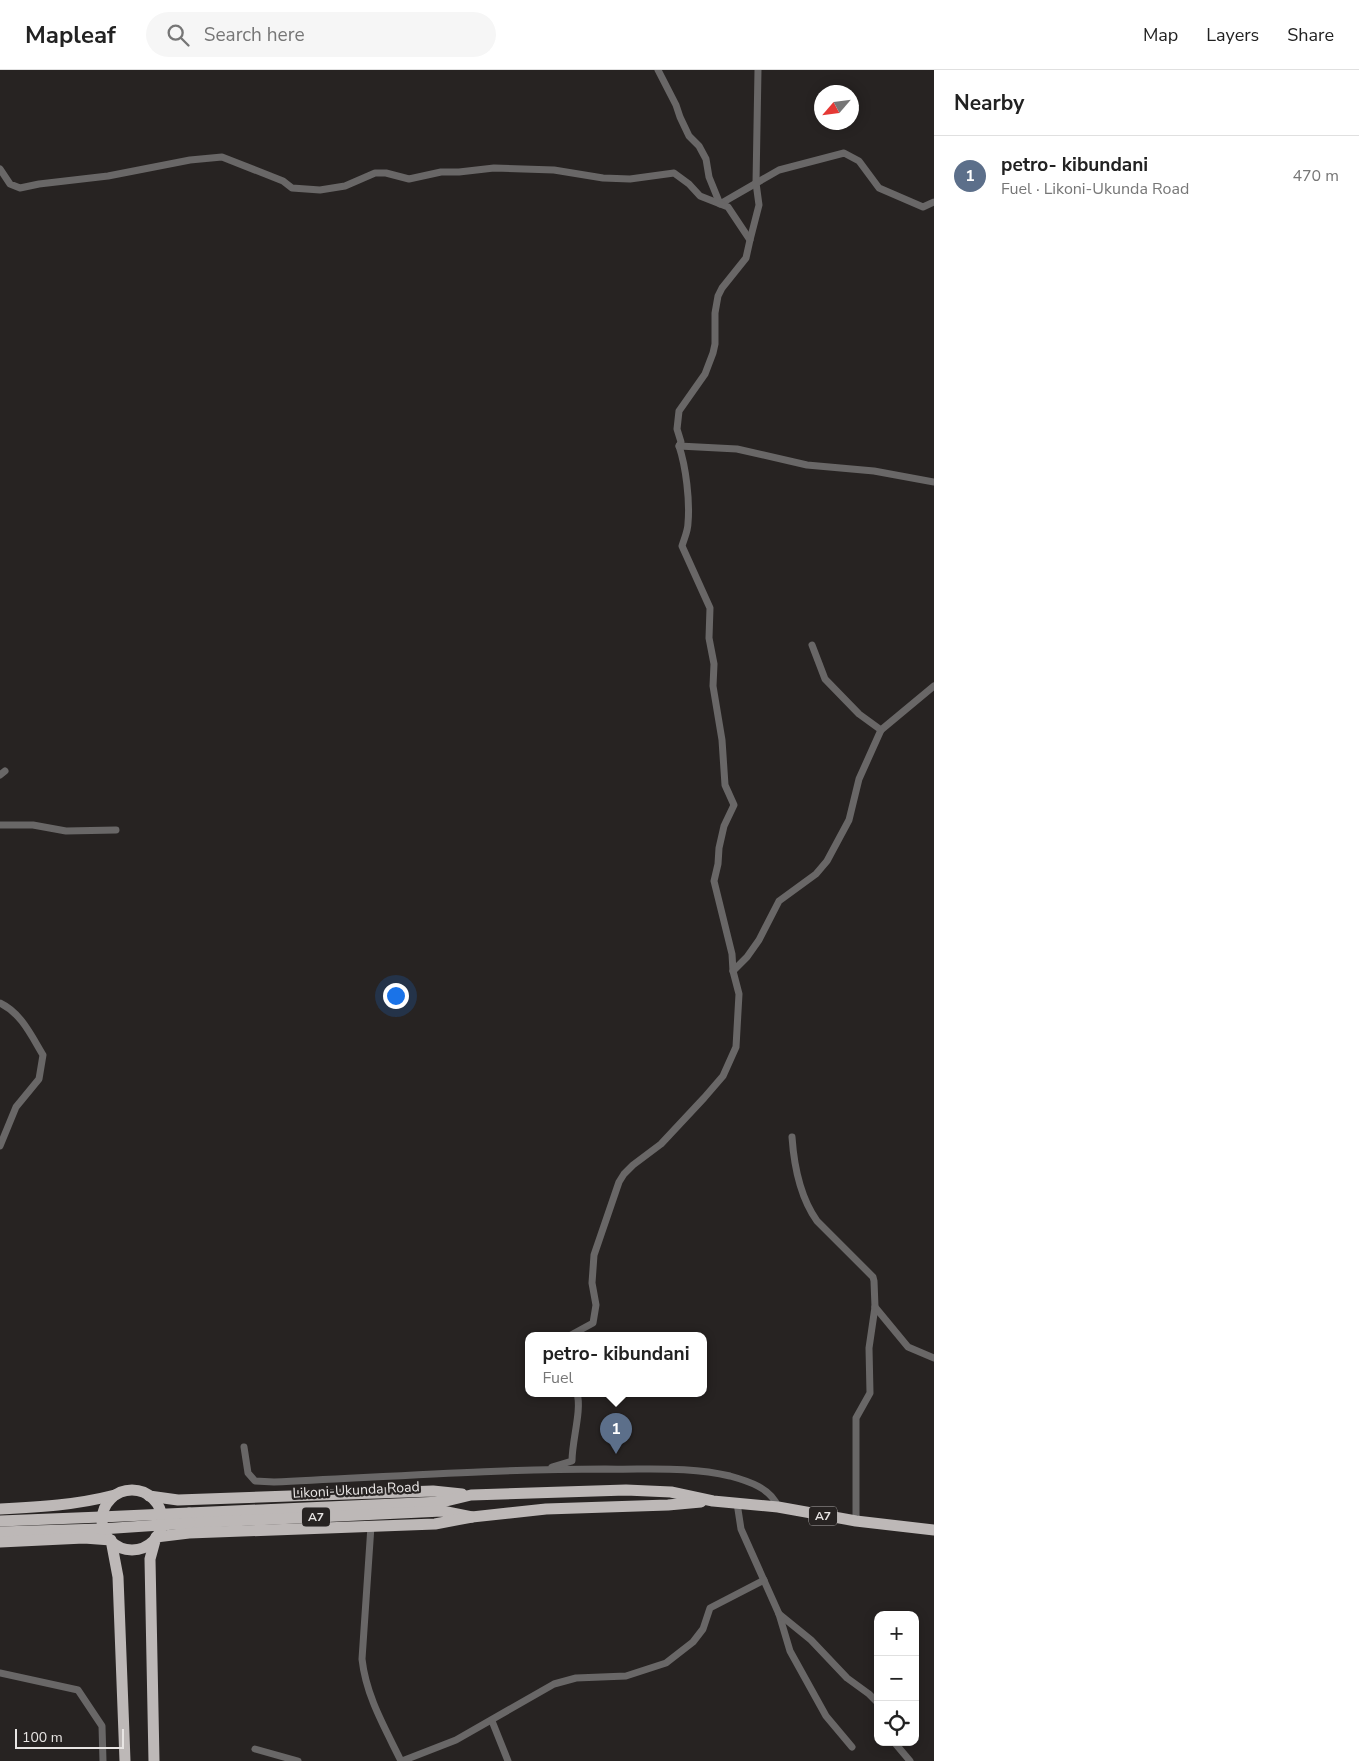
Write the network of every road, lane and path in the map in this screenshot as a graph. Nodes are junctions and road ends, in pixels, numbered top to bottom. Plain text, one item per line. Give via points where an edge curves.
1 (658, 70) edge
2 (758, 70) edge
3 (0, 169) edge
4 (756, 183) junction
5 (10, 184) junction
6 (0, 185) edge
7 (934, 202) edge
8 (720, 204) junction
9 (750, 240) junction
10 (678, 446) junction
11 (934, 482) edge
12 (812, 645) dead end
13 (934, 686) edge
14 (882, 730) junction
15 (0, 825) edge
16 (116, 830) dead end
17 (733, 971) junction
18 (0, 1003) edge
19 (792, 1137) dead end
20 (0, 1146) edge
21 (874, 1307) junction
22 (577, 1332) edge
23 (934, 1358) edge
24 (578, 1397) edge
25 (244, 1447) dead end
26 (545, 1469) junction
27 (116, 1495) junction
28 (471, 1495) junction
29 (149, 1496) junction
30 (713, 1501) junction
31 (737, 1503) junction
32 (442, 1506) junction
33 (778, 1508) junction
34 (0, 1509) edge
35 (472, 1516) junction
36 (0, 1521) edge
37 (856, 1521) junction
38 (371, 1526) junction
39 (934, 1530) edge
40 (0, 1532) edge
41 (156, 1538) junction
42 (110, 1540) junction
43 (0, 1542) edge
44 (764, 1580) junction
45 (779, 1614) junction
46 (0, 1673) edge
47 (876, 1701) edge
48 (492, 1721) junction
49 (897, 1746) edge
50 (852, 1747) dead end
51 (255, 1749) dead end
52 (103, 1761) edge
53 (125, 1761) edge
54 (154, 1761) edge
55 (298, 1761) edge
56 (402, 1761) edge
57 (508, 1761) edge
58 (910, 1761) edge

1 - 8 street via 689,136 706,159
2 - 4 street
3 - 5 street
4 - 7 street via 779,170 844,153 859,161 879,188 923,207
4 - 8 street
4 - 9 street via 759,205
5 - 6 street
5 - 8 street via 20,188 222,157 283,181 292,188 312,190 340,188 375,173 409,179 441,172 494,168 554,170 630,179 674,173 700,196
8 - 9 street via 728,207
9 - 10 street via 746,258 718,296 713,353 705,374 679,411 677,430 681,442
10 - 11 street via 737,449 807,465 874,471
10 - 17 street via 685,462 688,505 688,525 682,546 710,608 709,638 714,664 712,686 722,740 725,785 734,805 724,826 714,881 732,954
12 - 14 street via 825,679 859,714
13 - 14 street
14 - 17 street via 859,779 849,820 827,861 816,874 779,901 759,940
15 - 16 street via 33,825 66,831
17 - 22 street via 739,994 736,1047 723,1076 704,1098 619,1182 594,1255 594,1323
18 - 20 street via 21,1020 43,1055 38,1079 16,1107
19 - 21 street via 802,1192 812,1215 873,1277
21 - 23 street via 908,1346
21 - 37 street via 869,1348 870,1393 856,1418
24 - 26 street via 572,1460
25 - 26 street via 248,1472 255,1481
26 - 33 street via 690,1470 729,1476 756,1484 775,1499
27 - 29 highway via 133,1490
27 - 34 highway via 83,1503
27 - 42 highway via 103,1513 104,1530
28 - 29 highway via 433,1491 178,1500
28 - 30 highway, Likoni-Ukunda Road / A7 via 626,1490 671,1492
28 - 32 highway, Likoni-Ukunda Road / A7
29 - 41 highway via 162,1515
30 - 31 highway, Likoni-Ukunda Road / A7
30 - 35 highway, Likoni-Ukunda Road / A7
31 - 33 highway, Likoni-Ukunda Road / A7
31 - 44 street via 741,1528
32 - 35 highway, Likoni-Ukunda Road / A7
32 - 36 highway, Likoni-Ukunda Road / A7, bridge
32 - 40 highway, Likoni-Ukunda Road / A7, bridge via 101,1529
33 - 37 highway, Likoni-Ukunda Road / A7
35 - 38 highway via 435,1524
37 - 39 highway, Likoni-Ukunda Road / A7
38 - 41 highway via 189,1533
38 - 56 street via 363,1673 373,1703
41 - 42 highway via 148,1546 131,1550
41 - 54 highway via 150,1560
42 - 43 highway
42 - 53 highway via 118,1577
44 - 45 street
44 - 48 street via 710,1608 703,1629 693,1642 666,1663 626,1676 576,1678 554,1684
45 - 47 street
45 - 50 street via 790,1651 826,1716
46 - 52 street via 78,1690 102,1726
48 - 56 street via 456,1740
48 - 57 street
49 - 58 street
51 - 55 street

